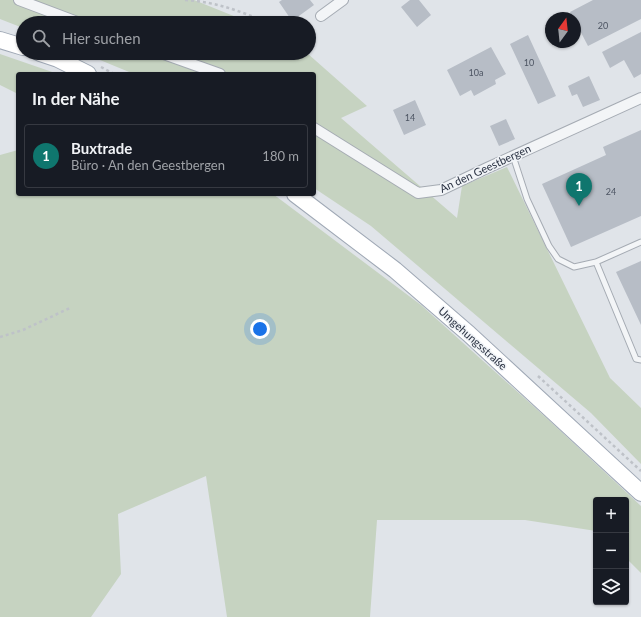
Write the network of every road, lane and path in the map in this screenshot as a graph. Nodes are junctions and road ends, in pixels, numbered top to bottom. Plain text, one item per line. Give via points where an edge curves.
1 (19, 0) edge
2 (185, 0) edge
3 (343, 0) edge
4 (61, 16) edge
5 (251, 16) edge
6 (321, 16) dead end
7 (0, 40) edge
8 (16, 45) edge
9 (60, 60) edge
10 (181, 60) edge
11 (84, 72) edge
12 (214, 72) edge
13 (641, 98) edge
14 (316, 129) edge
15 (513, 156) junction
16 (298, 196) edge
17 (641, 242) edge
18 (596, 262) junction
19 (70, 308) dead end
20 (0, 337) edge
21 (641, 360) edge
22 (641, 493) edge

1 - 4 street
2 - 5 path via 205,1
3 - 6 street
7 - 8 main road
9 - 11 main road
10 - 12 street
13 - 15 street, An den Geestbergen
14 - 15 street, An den Geestbergen via 418,193 441,190
15 - 18 lane via 527,199 549,246 558,259 574,267
16 - 22 main road, Umgehungsstraße via 395,270 435,304
17 - 18 lane
18 - 21 lane via 636,359
19 - 20 path via 23,330

